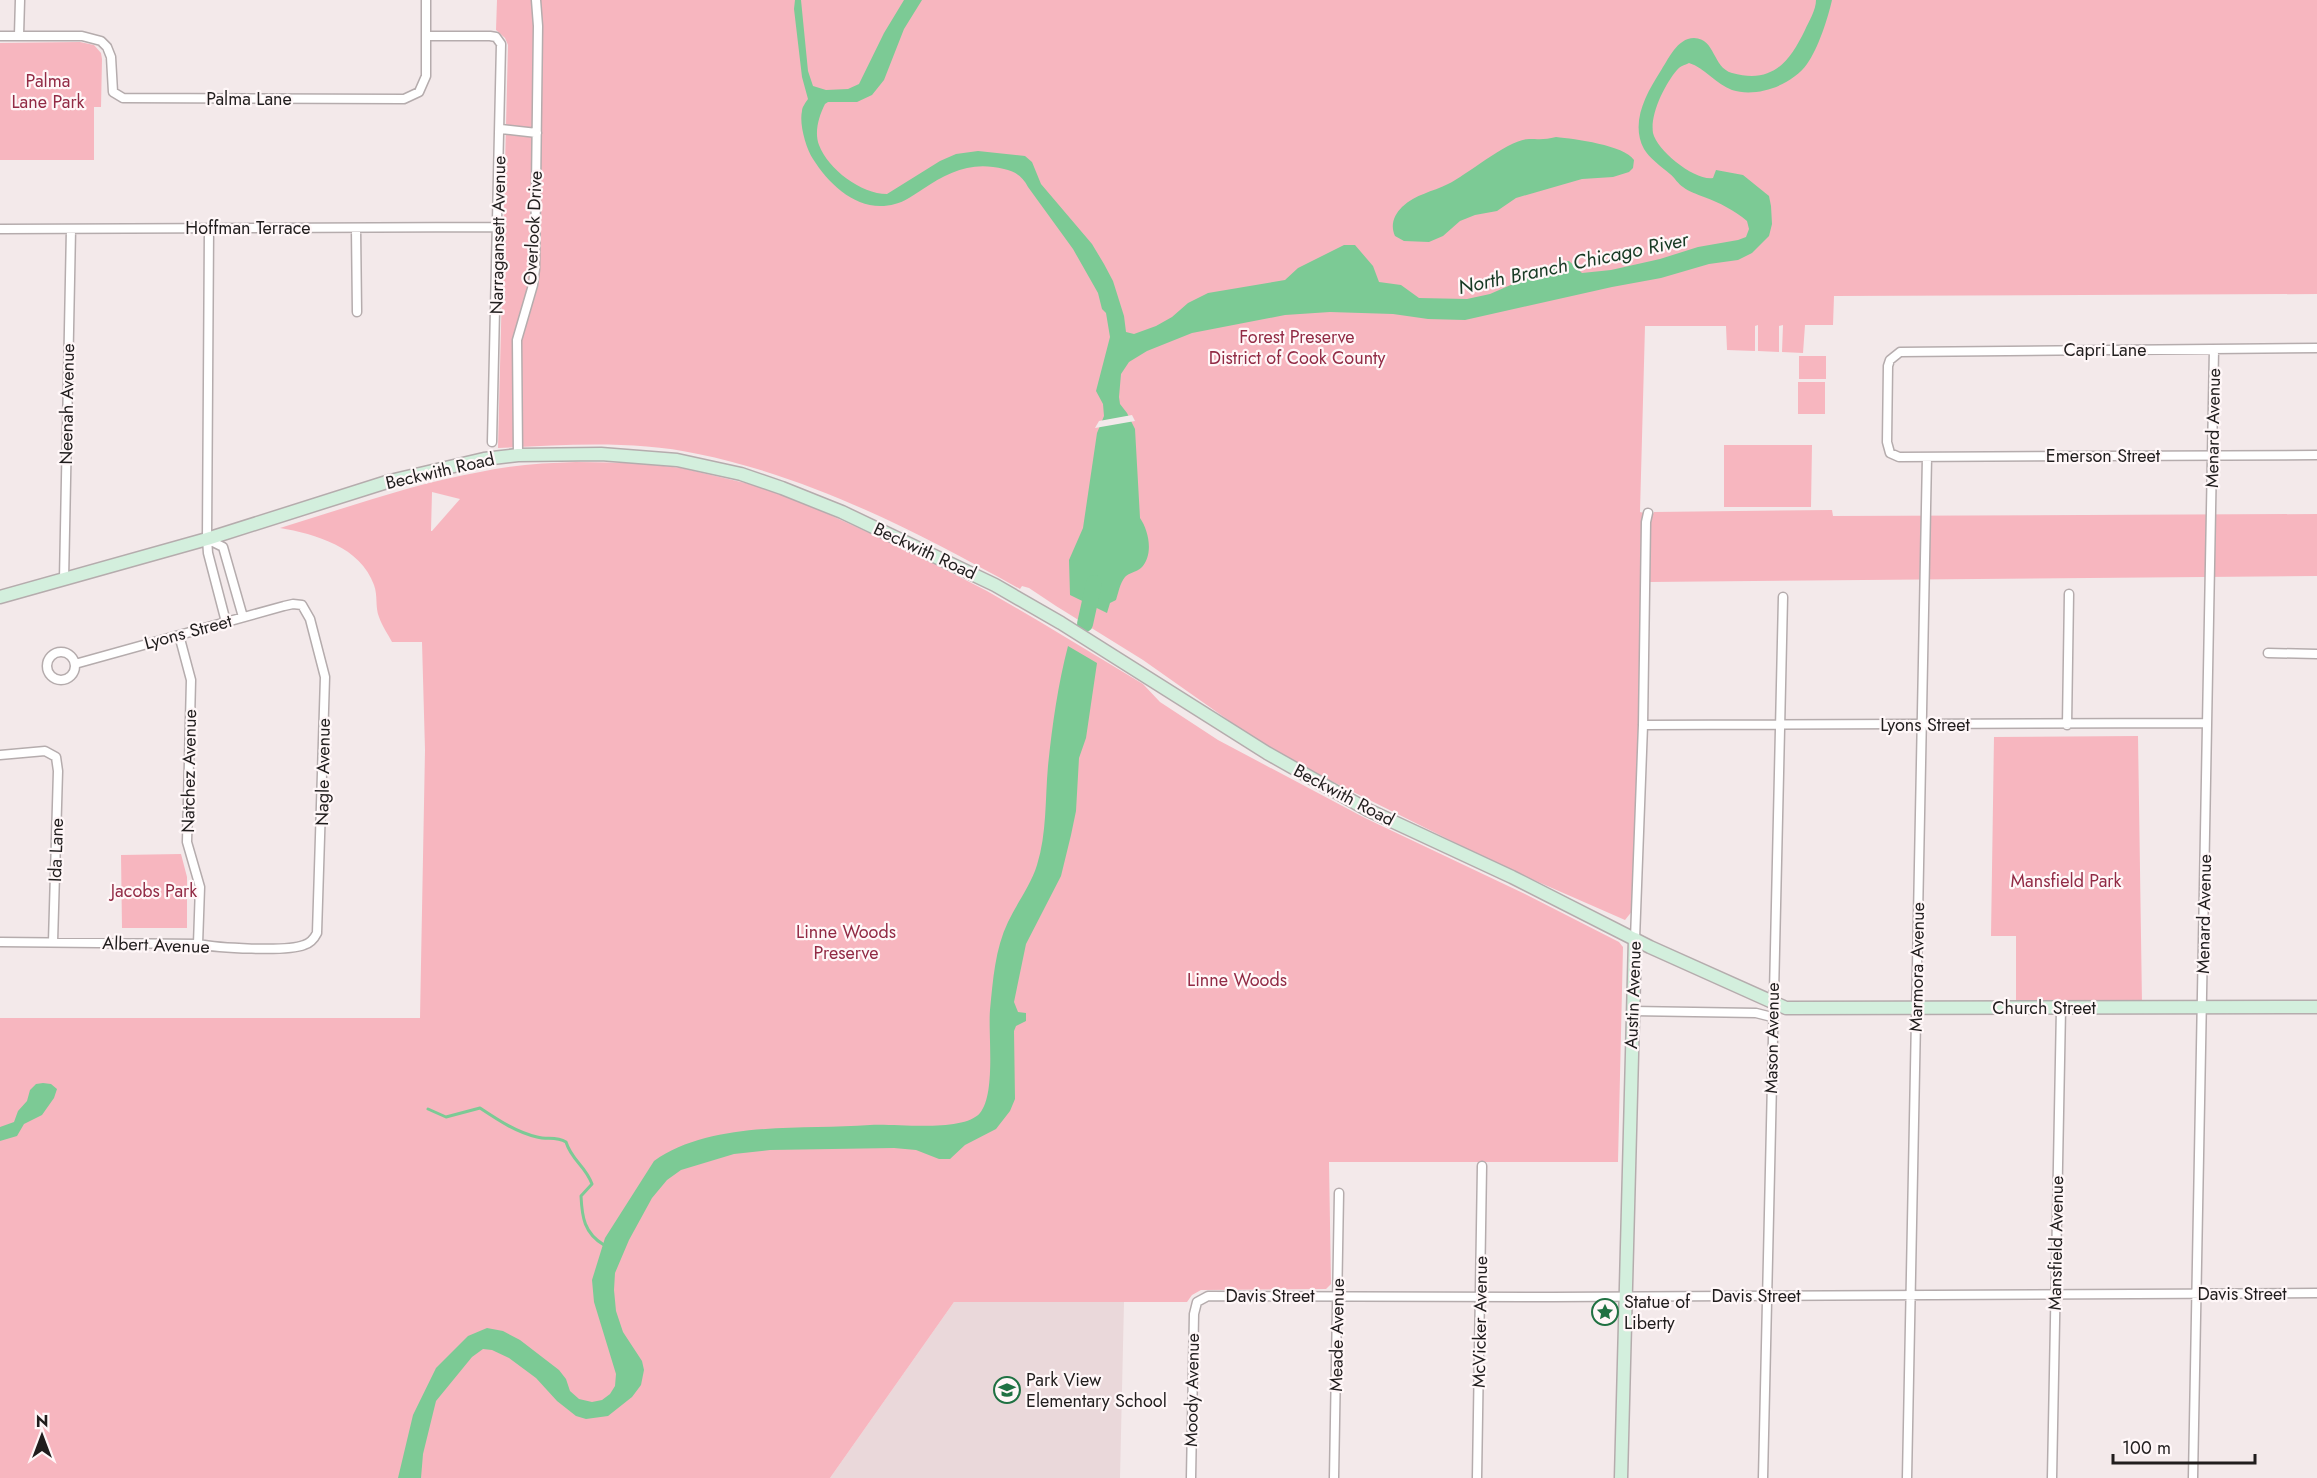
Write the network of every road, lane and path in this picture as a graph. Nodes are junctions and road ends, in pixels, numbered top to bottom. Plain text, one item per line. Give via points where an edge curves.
1 (20, 0) edge
2 (426, 0) edge
3 (536, 0) edge
4 (0, 36) edge
5 (20, 36) junction
6 (427, 36) junction
7 (501, 129) junction
8 (537, 133) junction
9 (496, 227) junction
10 (210, 228) junction
11 (356, 228) junction
12 (0, 229) edge
13 (71, 229) junction
14 (357, 312) dead end
15 (2317, 348) edge
16 (2214, 349) junction
17 (492, 441) dead end
18 (1890, 453) joint
19 (518, 455) junction
20 (2212, 455) junction
21 (2317, 455) edge
22 (1927, 457) junction
23 (1648, 513) dead end
24 (207, 539) junction
25 (64, 580) junction
26 (2069, 594) dead end
27 (0, 597) edge
28 (1783, 597) dead end
29 (302, 605) joint
30 (243, 617) junction
31 (226, 622) junction
32 (179, 635) junction
33 (2268, 653) dead end
34 (2317, 654) edge
35 (75, 664) dead end
36 (2207, 723) junction
37 (1642, 725) junction
38 (1922, 725) junction
39 (2067, 725) junction
40 (1779, 726) junction
41 (0, 755) edge
42 (1635, 939) junction
43 (0, 942) edge
44 (53, 942) junction
45 (312, 942) joint
46 (198, 944) junction
47 (1773, 1002) junction
48 (2202, 1007) junction
49 (2317, 1007) edge
50 (1916, 1008) junction
51 (2061, 1008) junction
52 (1632, 1011) junction
53 (1772, 1017) junction
54 (1482, 1166) dead end
55 (1339, 1193) dead end
56 (2317, 1293) edge
57 (2197, 1294) junction
58 (1911, 1295) junction
59 (2055, 1295) junction
60 (1337, 1296) junction
61 (1480, 1296) junction
62 (1625, 1296) junction
63 (1767, 1296) junction
64 (1197, 1302) joint
65 (1191, 1478) edge
66 (1334, 1478) edge
67 (1477, 1478) edge
68 (1621, 1478) edge
69 (1763, 1478) edge
70 (1907, 1478) edge
71 (2052, 1478) edge
72 (2193, 1478) edge

1 - 5 street
2 - 6 street
3 - 8 street, Overlook Drive
4 - 5 street, Palma Lane
5 - 6 street, Palma Lane via 82,36 101,41 111,57 113,92 134,99 404,99 424,85
6 - 7 street, Narragansett Avenue via 496,37 502,52
7 - 8 street
7 - 9 street, Narragansett Avenue
8 - 19 street, Overlook Drive via 535,269 516,355
9 - 11 street, Hoffman Terrace
9 - 17 street, Narragansett Avenue
10 - 11 street, Hoffman Terrace
10 - 13 street, Hoffman Terrace
10 - 24 street
11 - 14 street
12 - 13 street, Hoffman Terrace
13 - 25 street, Neenah Avenue
15 - 16 street, Capri Lane
16 - 18 street, Capri Lane via 1907,351 1894,355 1888,366
16 - 20 street, Menard Avenue
18 - 22 street, Emerson Street
19 - 24 street, Beckwith Road via 390,482
19 - 42 street, Beckwith Road via 601,453 707,465 782,488 852,517 995,585 1267,753 1368,810
20 - 21 street, Emerson Street
20 - 22 street, Emerson Street
20 - 36 street, Menard Avenue
22 - 38 street, Marmora Avenue
23 - 37 street, Austin Avenue
24 - 25 street, Beckwith Road
24 - 30 street via 223,547
24 - 31 street
25 - 27 street, Beckwith Road
26 - 39 street
28 - 40 street, Mason Avenue
29 - 30 street, Lyons Street
29 - 45 street, Nagle Avenue via 310,619 325,677 319,922
30 - 31 street, Lyons Street
31 - 32 street, Lyons Street
32 - 35 street, Lyons Street
32 - 46 street, Natchez Avenue via 190,680 187,842 200,887
33 - 34 street
36 - 39 street, Lyons Street
36 - 48 street, Menard Avenue
37 - 40 street, Lyons Street
37 - 42 street, Austin Avenue
38 - 39 street, Lyons Street
38 - 40 street, Lyons Street
38 - 50 street, Marmora Avenue
40 - 47 street, Mason Avenue
41 - 44 street, Ida Lane via 45,751 56,757
42 - 47 street, Beckwith Road
42 - 52 street, Austin Avenue
43 - 44 street, Albert Avenue
44 - 46 street, Albert Avenue
45 - 46 street, Albert Avenue via 295,948
47 - 50 street, Church Street via 1786,1008
47 - 53 street, Mason Avenue
48 - 49 street, Church Street
48 - 51 street, Church Street
48 - 57 street, Menard Avenue
50 - 51 street, Church Street
50 - 58 street, Marmora Avenue
51 - 59 street, Mansfield Avenue
52 - 53 street via 1756,1013
52 - 62 street, Austin Avenue
53 - 63 street, Mason Avenue
54 - 61 street, McVicker Avenue
55 - 60 street, Meade Avenue
56 - 57 street, Davis Street
57 - 59 street, Davis Street
57 - 72 street, Menard Avenue
58 - 59 street, Davis Street
58 - 63 street, Davis Street
58 - 70 street, Marmora Avenue
59 - 71 street, Mansfield Avenue
60 - 61 street, Davis Street
60 - 64 street, Davis Street via 1208,1296
60 - 66 street, Meade Avenue
61 - 62 street, Davis Street
61 - 67 street, McVicker Avenue
62 - 63 street, Davis Street
62 - 68 street, Austin Avenue
63 - 69 street, Mason Avenue
64 - 65 street, Moody Avenue

